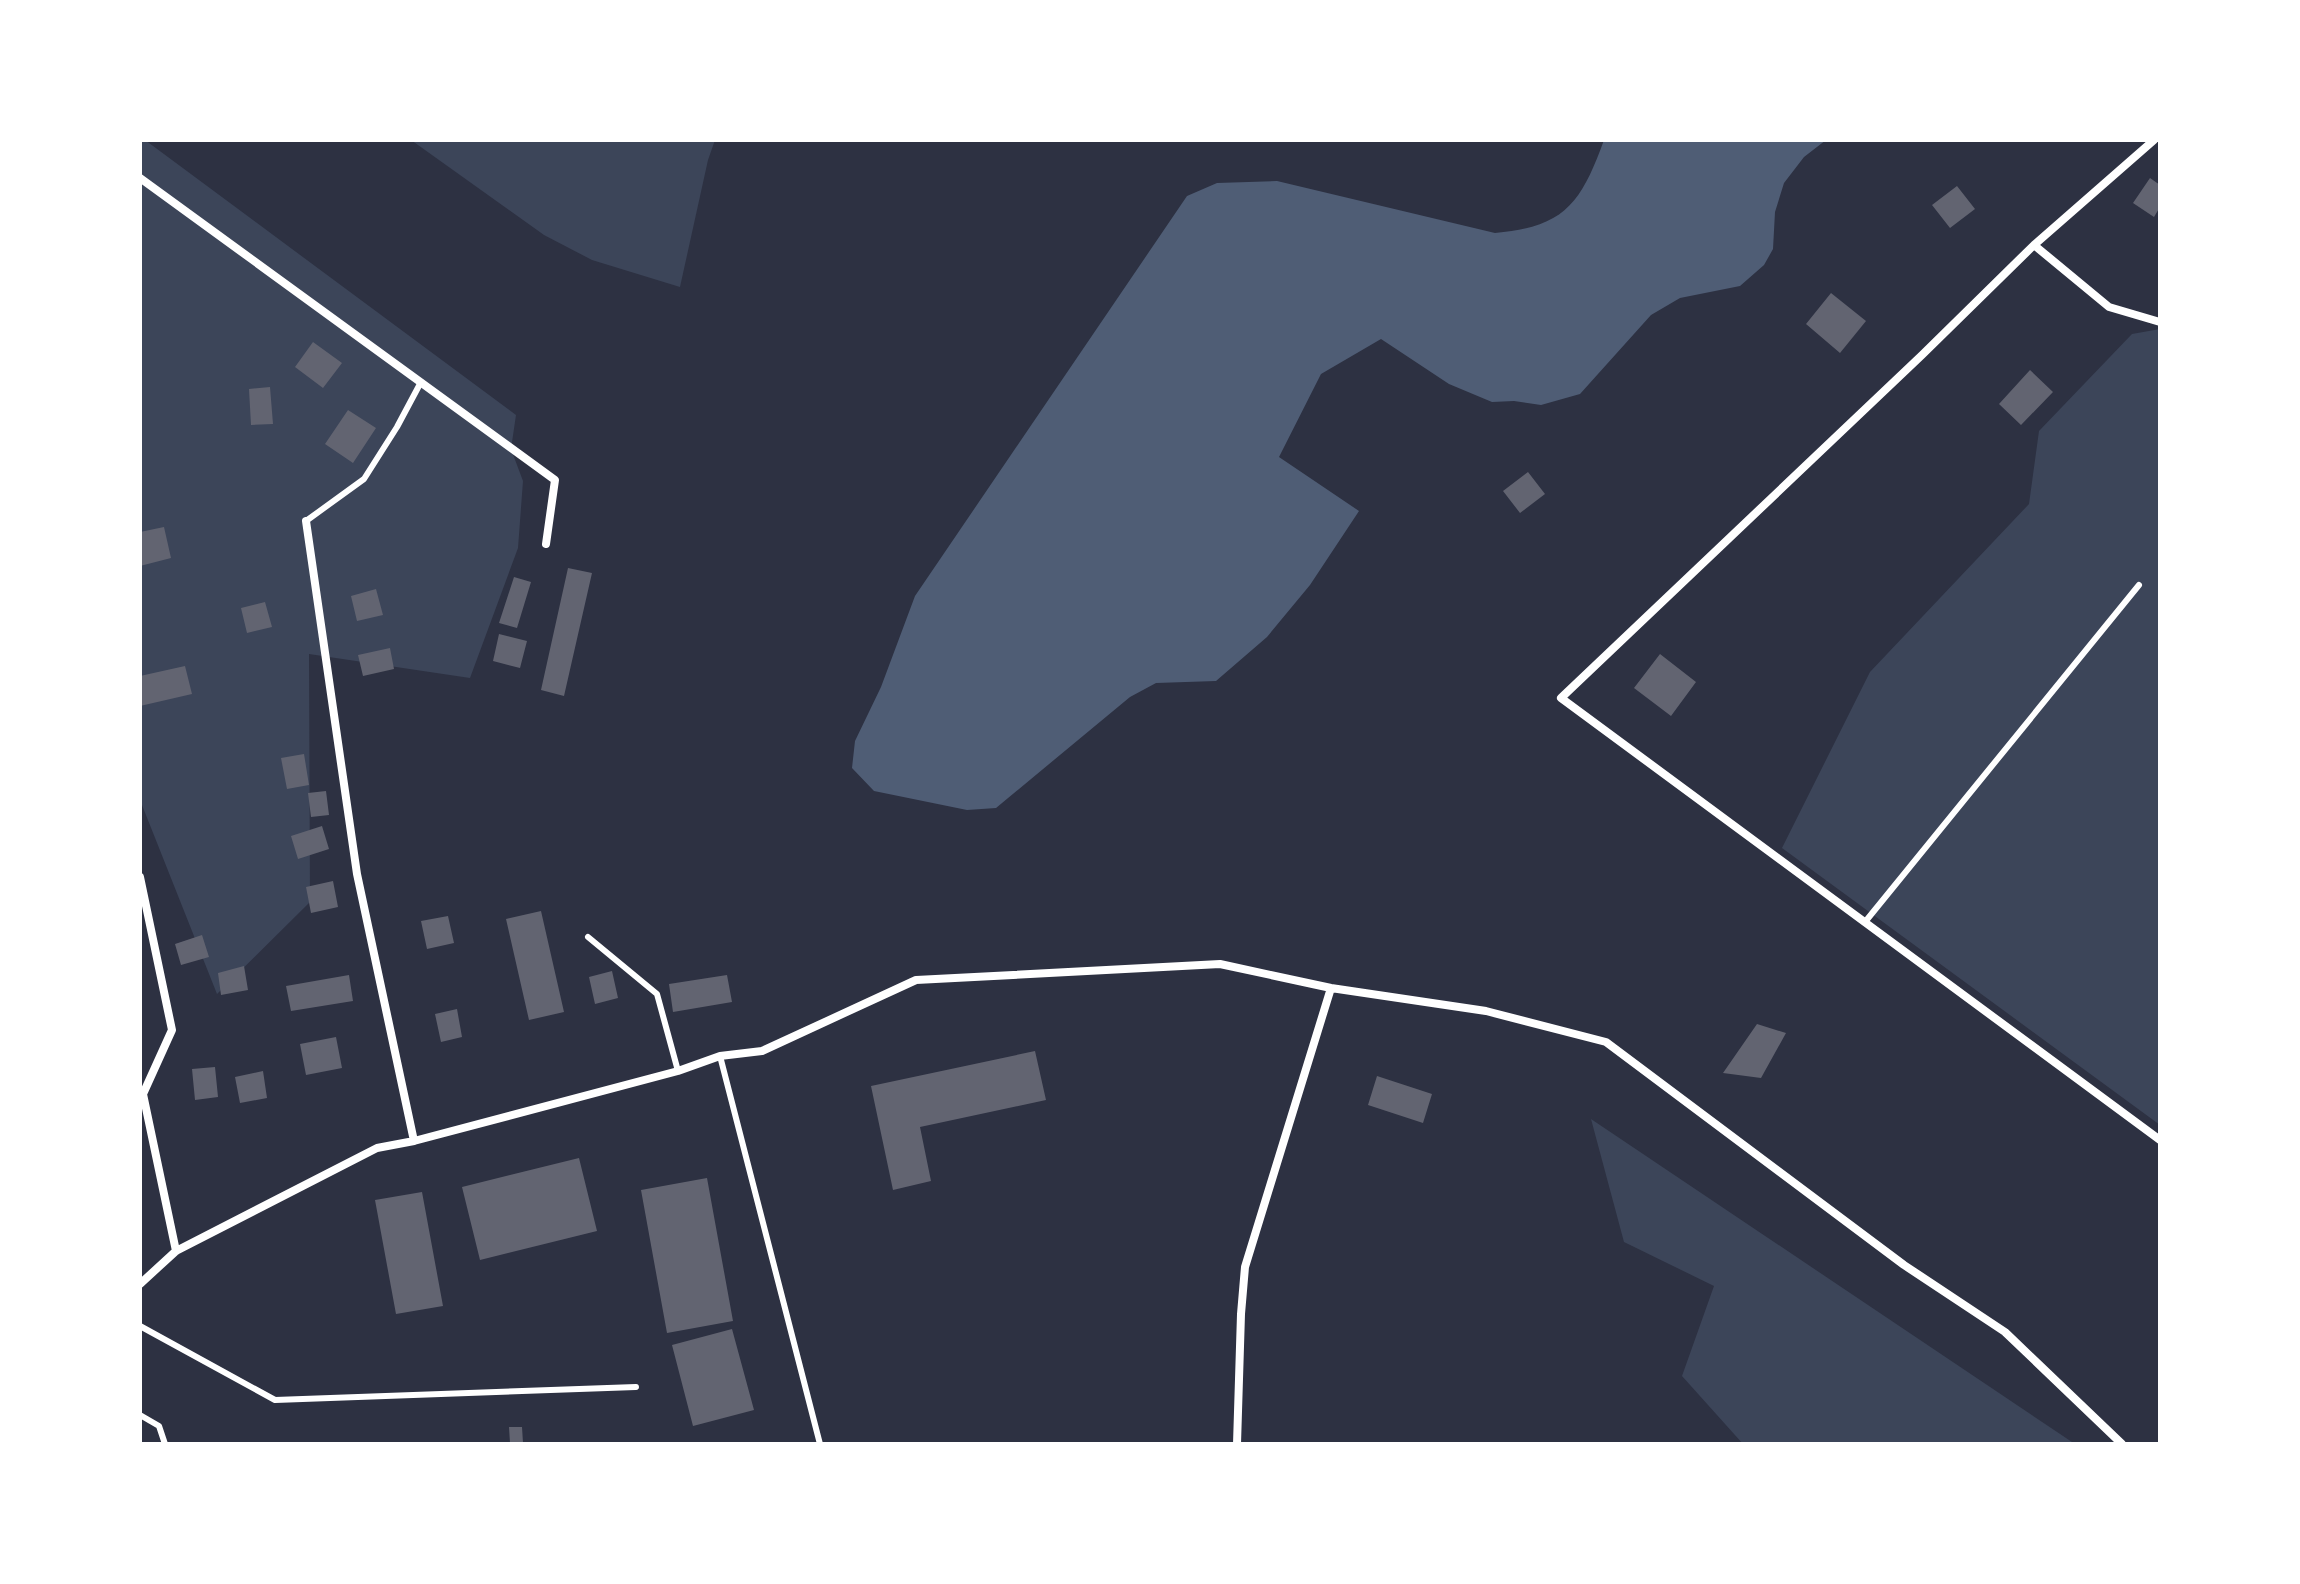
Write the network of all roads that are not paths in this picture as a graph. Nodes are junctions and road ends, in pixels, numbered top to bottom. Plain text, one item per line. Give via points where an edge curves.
1 (2154, 140) edge
2 (140, 178) edge
3 (2034, 245) junction
4 (2160, 322) edge
5 (421, 382) junction
6 (306, 521) joint
7 (546, 544) dead end
8 (2139, 585) dead end
9 (140, 877) edge
10 (1865, 922) junction
11 (588, 937) dead end
12 (1331, 988) junction
13 (720, 1056) junction
14 (678, 1071) junction
15 (2160, 1140) edge
16 (414, 1141) junction
17 (176, 1251) junction
18 (140, 1284) edge
19 (140, 1326) edge
20 (636, 1387) dead end
21 (140, 1415) edge
22 (165, 1444) edge
23 (820, 1444) edge
24 (1237, 1444) edge
25 (2122, 1444) edge

1 - 3 street
2 - 5 street
3 - 4 street via 2109,307
3 - 10 street via 1561,698
5 - 6 lane via 364,479
5 - 7 street via 555,480
6 - 16 street via 357,874
8 - 10 lane
9 - 17 street via 172,1030 143,1094
10 - 15 street
11 - 14 lane via 657,994
12 - 13 street via 1220,964 916,980 762,1051
12 - 24 street via 1245,1267
12 - 25 street via 1486,1011 1606,1042 1904,1265 2005,1332
13 - 14 street
13 - 23 lane
14 - 16 street
16 - 17 street via 377,1148
17 - 18 street
19 - 20 lane via 275,1400
21 - 22 lane via 159,1426

